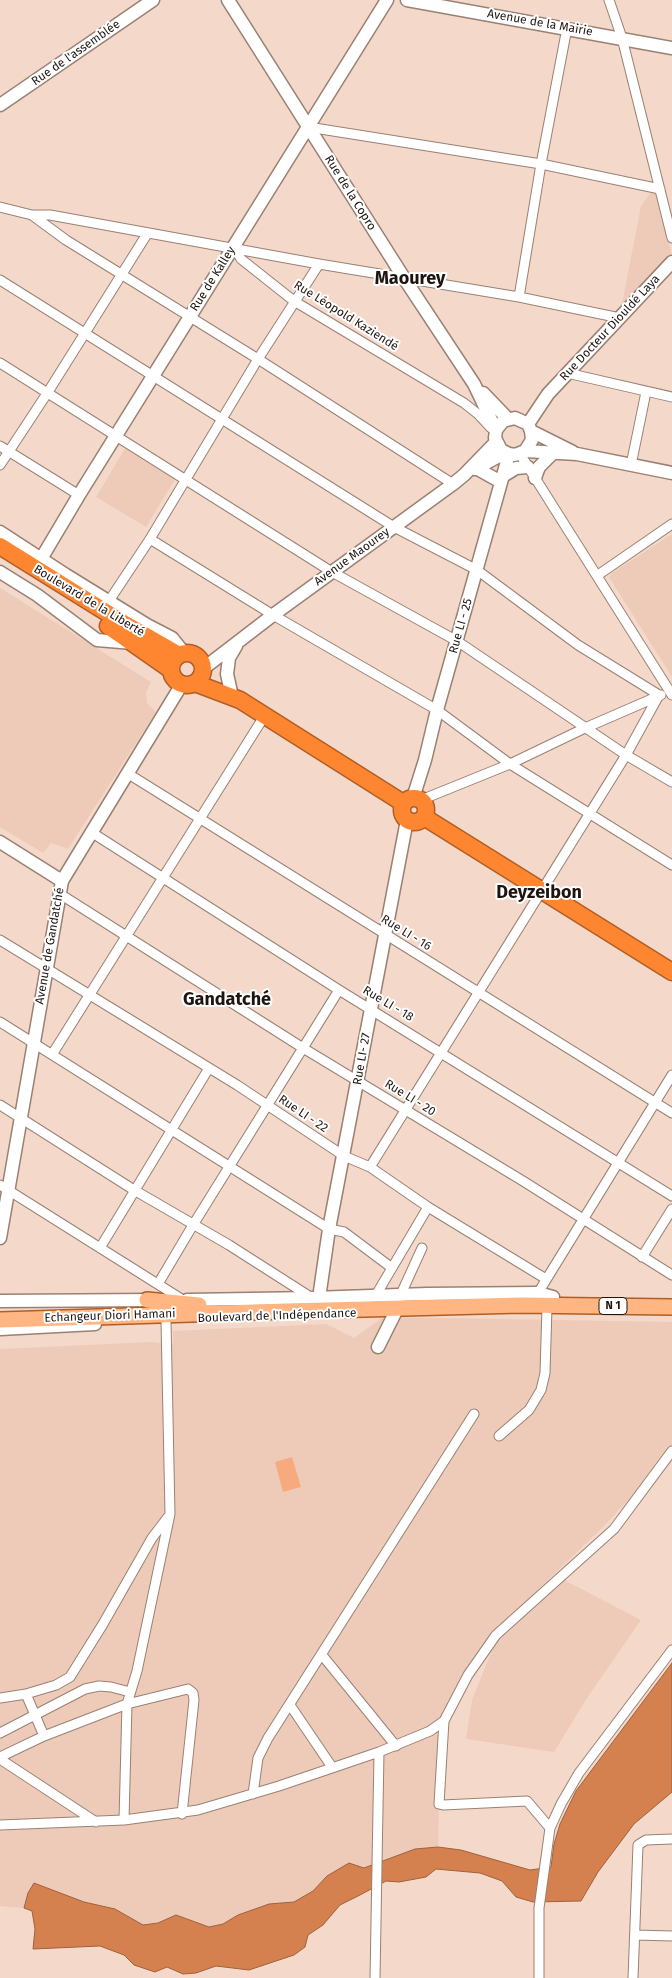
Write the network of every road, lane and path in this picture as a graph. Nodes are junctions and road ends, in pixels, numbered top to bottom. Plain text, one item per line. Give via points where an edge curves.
1 (153, 0) edge
2 (228, 0) edge
3 (387, 0) edge
4 (407, 0) edge
5 (609, 0) edge
6 (567, 28) junction
7 (622, 38) junction
8 (672, 48) edge
9 (0, 105) edge
10 (308, 127) junction
11 (541, 164) junction
12 (660, 189) junction
13 (0, 207) edge
14 (32, 215) junction
15 (146, 234) junction
16 (672, 238) edge
17 (234, 247) junction
18 (672, 262) edge
19 (319, 264) junction
20 (120, 275) junction
21 (404, 278) junction
22 (0, 280) edge
23 (519, 297) junction
24 (294, 301) junction
25 (189, 316) junction
26 (620, 318) junction
27 (84, 333) junction
28 (258, 360) junction
29 (0, 362) edge
30 (567, 372) junction
31 (153, 376) junction
32 (474, 384) junction
33 (48, 392) junction
34 (646, 392) junction
35 (548, 394) junction
36 (672, 397) edge
37 (512, 418) junction
38 (222, 419) junction
39 (529, 428) junction
40 (116, 435) junction
41 (496, 435) junction
42 (0, 446) edge
43 (8, 451) junction
44 (515, 453) junction
45 (552, 454) junction
46 (577, 454) junction
47 (0, 465) edge
48 (631, 465) junction
49 (476, 468) junction
50 (532, 472) junction
51 (672, 473) edge
52 (464, 475) junction
53 (186, 478) junction
54 (502, 479) junction
55 (453, 484) junction
56 (79, 495) junction
57 (672, 524) edge
58 (394, 527) junction
59 (0, 532) edge
60 (150, 540) junction
61 (0, 546) edge
62 (0, 558) edge
63 (42, 559) junction
64 (477, 570) junction
65 (0, 572) edge
66 (332, 572) junction
67 (598, 575) junction
68 (109, 601) junction
69 (273, 615) junction
70 (240, 640) junction
71 (457, 641) junction
72 (133, 643) junction
73 (193, 666) junction
74 (671, 694) edge
75 (659, 695) junction
76 (236, 696) junction
77 (436, 710) junction
78 (265, 714) junction
79 (585, 728) junction
80 (626, 754) junction
81 (510, 764) junction
82 (127, 773) junction
83 (672, 782) edge
84 (412, 800) junction
85 (588, 813) junction
86 (424, 817) junction
87 (200, 819) junction
88 (407, 820) junction
89 (91, 832) junction
90 (0, 842) edge
91 (672, 865) edge
92 (163, 878) junction
93 (62, 880) junction
94 (542, 890) junction
95 (60, 894) junction
96 (384, 934) junction
97 (126, 937) junction
98 (0, 940) edge
99 (47, 968) junction
100 (672, 972) edge
101 (339, 990) junction
102 (478, 993) junction
103 (90, 995) junction
104 (371, 1008) junction
105 (0, 1022) edge
106 (34, 1043) junction
107 (303, 1048) junction
108 (441, 1052) junction
109 (53, 1054) junction
110 (209, 1068) junction
111 (672, 1075) edge
112 (359, 1080) junction
113 (655, 1102) junction
114 (0, 1105) edge
115 (268, 1105) junction
116 (404, 1109) junction
117 (672, 1113) edge
118 (22, 1118) junction
119 (172, 1130) junction
120 (344, 1156) junction
121 (618, 1163) junction
122 (230, 1166) junction
123 (370, 1167) junction
124 (4, 1187) edge
125 (134, 1190) junction
126 (672, 1196) edge
127 (428, 1207) junction
128 (672, 1209) edge
129 (582, 1220) junction
130 (193, 1224) junction
131 (329, 1229) junction
132 (0, 1238) edge
133 (100, 1248) junction
134 (422, 1248) dead end
135 (642, 1257) junction
136 (392, 1268) junction
137 (672, 1275) edge
138 (546, 1278) junction
139 (158, 1284) junction
140 (538, 1293) junction
141 (401, 1294) junction
142 (376, 1295) junction
143 (672, 1297) edge
144 (316, 1298) junction
145 (147, 1300) junction
146 (183, 1300) junction
147 (521, 1301) joint
148 (551, 1303) junction
149 (201, 1306) junction
150 (287, 1307) junction
151 (672, 1308) edge
152 (395, 1313) junction
153 (1, 1316) edge
154 (229, 1317) junction
155 (166, 1321) junction
156 (378, 1347) dead end
157 (474, 1414) dead end
158 (499, 1436) dead end
159 (672, 1451) edge
160 (170, 1514) junction
161 (672, 1650) edge
162 (322, 1655) junction
163 (130, 1692) junction
164 (26, 1694) junction
165 (0, 1698) edge
166 (127, 1704) junction
167 (290, 1705) junction
168 (34, 1714) junction
169 (444, 1721) junction
170 (0, 1733) edge
171 (44, 1736) junction
172 (396, 1746) junction
173 (379, 1752) junction
174 (0, 1758) edge
175 (332, 1767) junction
176 (253, 1794) junction
177 (182, 1814) junction
178 (124, 1820) junction
179 (96, 1822) junction
180 (0, 1826) edge
181 (550, 1828) junction
182 (672, 1839) edge
183 (635, 1935) junction
184 (672, 1936) edge
185 (375, 1978) edge
186 (539, 1978) edge
187 (633, 1978) edge

1 - 9 street, Rue de l'assemblée
2 - 10 street, Rue de la Copro
3 - 10 street, Rue de Kalley
4 - 6 street, Avenue de la Mairie
5 - 7 street
6 - 7 street, Avenue de la Mairie
6 - 11 street
7 - 8 street, Avenue de la Mairie
7 - 12 street
10 - 11 street
10 - 17 street, Rue de Kalley
10 - 21 street, Rue de la Copro
11 - 12 street
11 - 23 street
12 - 16 street
13 - 14 street
14 - 15 street
14 - 20 street
15 - 17 street
15 - 20 street
17 - 19 street
17 - 24 street, Rue Léopold Kaziendé via 241,258
17 - 25 street, Rue de Kalley
18 - 26 street, Rue Docteur Diouldé Laya
19 - 21 street
19 - 24 street
20 - 25 street
20 - 27 street
21 - 23 street
21 - 32 street, Rue de la Copro
22 - 27 street
23 - 26 street
24 - 28 street
24 - 41 street, Rue Léopold Kaziendé via 464,404 486,421
25 - 28 street
25 - 31 street, Rue de Kalley
26 - 30 street, Rue Docteur Diouldé Laya
27 - 31 street
27 - 33 street
28 - 38 street
28 - 55 street
29 - 33 street
30 - 34 street
30 - 35 street, Rue Docteur Diouldé Laya
31 - 38 street
31 - 40 street, Rue de Kalley
32 - 37 street, Rue de la Copro
32 - 41 street, Rue de la Copro
33 - 40 street
33 - 43 street
34 - 36 street
34 - 48 street
35 - 37 street, Rue Docteur Diouldé Laya
35 - 39 street, Rue Docteur Diouldé Laya
37 - 39 street
37 - 41 street via 499,425
38 - 53 street
38 - 58 street
39 - 44 street via 532,440
39 - 46 street
40 - 53 street
40 - 56 street, Rue de Kalley
41 - 44 street
41 - 52 street, Avenue Maourey
42 - 43 street
43 - 47 street
43 - 56 street
44 - 45 street
44 - 49 street, Avenue Maourey
44 - 50 street
44 - 54 street, Rue LI - 25
45 - 46 street
45 - 50 street
46 - 48 street
48 - 51 street
49 - 52 street, Avenue Maourey
49 - 54 street
50 - 54 street via 516,468
50 - 67 street
52 - 55 street, Avenue Maourey
53 - 60 street
53 - 66 street
54 - 64 street, Rue LI - 25
55 - 58 street, Avenue Maourey
56 - 63 street, Rue de Kalley
57 - 67 street
58 - 64 street
58 - 66 street, Avenue Maourey
59 - 63 street, Boulevard de la Liberté
60 - 68 street
60 - 69 street
61 - 73 highway, Boulevard de la Liberté
62 - 72 highway, Boulevard de la Liberté
63 - 68 street, Boulevard de la Liberté
64 - 71 street, Rue LI - 25
64 - 75 street via 578,645
65 - 72 street, Boulevard de la Liberté via 97,640
66 - 69 street, Avenue Maourey
66 - 71 street
67 - 74 street
68 - 73 street, Boulevard de la Liberté via 147,625 171,629 181,638
69 - 70 street, Avenue Maourey
69 - 77 street
70 - 73 street, Avenue Maourey
70 - 76 street via 229,658 227,674
71 - 77 street, Rue LI - 25
71 - 79 street
72 - 73 highway, Boulevard de la Liberté via 171,670 173,661
73 - 76 highway, Boulevard de la Liberté
73 - 82 street, Avenue de Gandatché
74 - 75 street
75 - 79 street
75 - 80 street
76 - 78 highway, Boulevard de la Liberté
77 - 81 street
77 - 84 street, Rue LI - 25
78 - 84 highway, Boulevard de la Liberté
78 - 87 street
79 - 80 street
79 - 81 street
80 - 83 street
80 - 85 street
81 - 84 street
81 - 85 street
82 - 87 street, Rue LI - 16
82 - 89 street, Avenue de Gandatché
84 - 86 highway via 425,806
84 - 88 highway via 402,815
85 - 91 street
85 - 94 street
86 - 88 highway via 418,822
86 - 94 highway
87 - 92 street
87 - 96 street, Rue LI - 16
88 - 96 street, Rue LI- 27
89 - 92 street, Rue LI - 18
89 - 93 street, Avenue de Gandatché
90 - 93 street
92 - 97 street
92 - 101 street, Rue LI - 18
93 - 95 street, Avenue de Gandatché
94 - 100 highway
94 - 102 street
95 - 97 street, Rue LI - 20
95 - 99 street, Avenue de Gandatché
96 - 102 street, Rue LI - 16
96 - 104 street, Rue LI- 27
97 - 103 street
97 - 107 street, Rue LI - 20
98 - 99 street, Rue LI - 22
99 - 103 street, Rue LI - 22
99 - 106 street, Avenue de Gandatché
101 - 104 street, Rue LI - 18
101 - 107 street
102 - 108 street
102 - 113 street, Rue LI - 16
103 - 109 street
103 - 110 street, Rue LI - 22
104 - 108 street, Rue LI - 18
104 - 112 street, Rue LI- 27
105 - 106 street
106 - 109 street
106 - 118 street, Avenue de Gandatché
107 - 112 street, Rue LI - 20
107 - 115 street
108 - 116 street
108 - 121 street, Rue LI - 18
109 - 119 street
110 - 115 street, Rue LI - 22
110 - 119 street
111 - 113 street
112 - 116 street, Rue LI - 20
112 - 120 street, Rue LI- 27
113 - 117 street, Rue LI - 16
113 - 121 street
114 - 118 street
115 - 120 street, Rue LI - 22
115 - 122 street
116 - 123 street
116 - 129 street, Rue LI - 20
118 - 124 street, Avenue de Gandatché
118 - 125 street
119 - 122 street
119 - 125 street
120 - 123 street, Rue LI - 22
120 - 131 street, Rue LI- 27
121 - 126 street, Rue LI - 18
121 - 129 street
122 - 130 street
122 - 131 street
123 - 127 street, Rue LI - 22
124 - 132 street, Avenue de Gandatché
124 - 133 street
125 - 130 street
125 - 133 street
127 - 136 street
127 - 138 street, Rue LI - 22
128 - 135 street
129 - 135 street, Rue LI - 20
129 - 138 street
130 - 139 street
130 - 144 street
131 - 136 street via 344,1232
131 - 144 street, Rue LI- 27
133 - 139 street
134 - 141 street
135 - 137 street, Rue LI - 20
136 - 142 street
138 - 140 street
139 - 146 street
140 - 141 street, Boulevard de l'Indépendance
140 - 148 street, Boulevard de l'Indépendance
141 - 142 street, Boulevard de l'Indépendance
142 - 144 street, Boulevard de l'Indépendance
143 - 148 main road, Boulevard de l'Indépendance
144 - 146 street, Boulevard de l'Indépendance
145 - 146 street, Boulevard de l'Indépendance
145 - 149 main road
145 - 153 street, Boulevard de l'Indépendance
147 - 148 main road, Boulevard de l'Indépendance
147 - 150 main road, Echangeur Diori Hamani
148 - 151 main road, Boulevard de l'Indépendance / N 1
148 - 152 street, Boulevard de l'Indépendance / N 1
148 - 158 street via 543,1384 534,1405
149 - 150 main road, Echangeur Diori Hamani
149 - 153 main road, Echangeur Diori Hamani
150 - 153 main road, Echangeur Diori Hamani
150 - 154 main road
152 - 154 street, Boulevard de l'Indépendance / N 1
152 - 156 street
153 - 155 street, Boulevard de l'Indépendance / N 1
154 - 155 street, Boulevard de l'Indépendance / N 1
155 - 160 street
157 - 162 street
159 - 169 street via 614,1529 496,1635 468,1674
160 - 163 street via 141,1657
160 - 164 street via 152,1538 74,1673 61,1684
161 - 181 street via 579,1773
162 - 167 street
162 - 172 street
163 - 166 street
163 - 168 street via 99,1686 84,1689
164 - 165 street
164 - 168 street
166 - 171 street
166 - 177 street via 184,1689 193,1693
166 - 178 street
167 - 175 street
167 - 176 street via 258,1758
168 - 170 street
168 - 171 street
169 - 172 street
169 - 181 street via 439,1804 526,1802
171 - 174 street
172 - 173 street
173 - 175 street
173 - 185 street
174 - 179 street
175 - 176 street
176 - 177 street
177 - 178 street
178 - 179 street
179 - 180 street
181 - 186 street via 539,1906
182 - 183 street via 646,1840 638,1845
183 - 184 street
183 - 187 street

